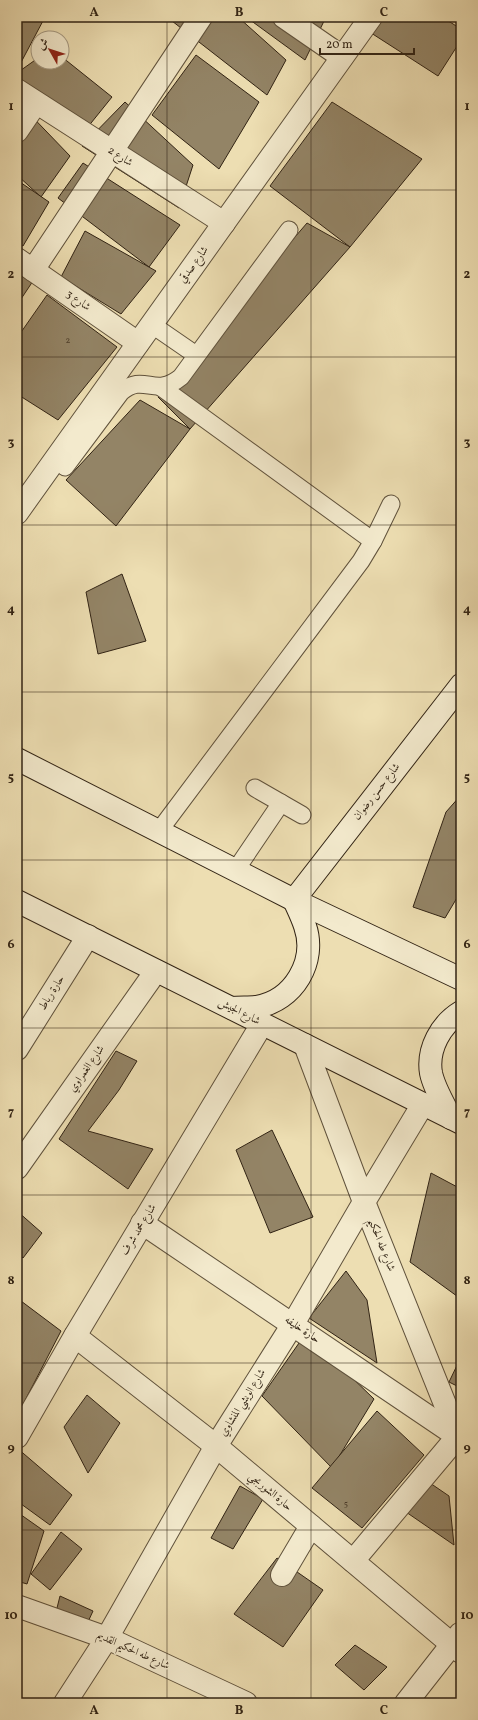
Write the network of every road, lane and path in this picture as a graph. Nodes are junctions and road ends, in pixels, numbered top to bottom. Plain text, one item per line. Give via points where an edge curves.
1 (201, 17) edge
2 (284, 17) edge
3 (371, 17) edge
4 (342, 57) junction
5 (17, 90) edge
6 (36, 103) junction
7 (17, 131) edge
8 (111, 151) junction
9 (224, 223) junction
10 (288, 230) dead end
11 (25, 264) edge
12 (151, 324) junction
13 (138, 343) junction
14 (196, 355) junction
15 (162, 387) junction
16 (65, 467) dead end
17 (391, 504) dead end
18 (17, 513) edge
19 (373, 542) junction
20 (461, 684) edge
21 (17, 759) edge
22 (255, 788) dead end
23 (281, 803) junction
24 (302, 815) dead end
25 (159, 832) junction
26 (235, 871) junction
27 (17, 900) edge
28 (294, 900) junction
29 (88, 936) junction
30 (156, 970) junction
31 (461, 979) edge
32 (230, 1008) junction
33 (461, 1012) edge
34 (262, 1024) junction
35 (305, 1045) junction
36 (17, 1049) edge
37 (423, 1104) junction
38 (456, 1121) edge
39 (17, 1168) edge
40 (364, 1202) junction
41 (142, 1223) junction
42 (293, 1324) junction
43 (75, 1336) junction
44 (17, 1436) edge
45 (460, 1440) edge
46 (216, 1446) junction
47 (311, 1526) junction
48 (353, 1561) junction
49 (282, 1575) dead end
50 (17, 1606) edge
51 (107, 1638) junction
52 (458, 1643) edge
53 (65, 1703) edge
54 (246, 1703) edge
55 (406, 1703) edge

1 - 8 street
2 - 4 street
3 - 4 street, شارع صدقي
4 - 9 street, شارع صدقي
5 - 6 street, شارع 2
6 - 7 street
6 - 8 street, شارع 2
8 - 9 street, شارع 2
8 - 11 street
9 - 12 street, شارع صدقي
10 - 14 lane
11 - 13 street, شارع 3
12 - 13 street, شارع صدقي
12 - 14 lane
13 - 18 street, شارع صدقي
14 - 15 lane via 181,377 172,384
15 - 16 lane via 142,383 134,384 122,392
15 - 19 lane
17 - 19 lane
19 - 25 lane
20 - 28 street, شارع حسن رضوان
21 - 25 street
22 - 23 lane
23 - 24 lane
23 - 26 lane
25 - 26 street
26 - 28 street
27 - 29 street, شارع الجيش
28 - 31 street
28 - 32 street via 306,927 308,953 300,978 282,997 257,1007
29 - 30 street, شارع الجيش
29 - 36 street, حارة رباط
30 - 32 street, شارع الجيش
30 - 39 street, شارع الغمراوي
32 - 34 street, شارع الجيش
33 - 38 street via 442,1028 432,1049 431,1072 439,1094
34 - 35 street, شارع الجيش
34 - 41 street, شارع محمد شرف
35 - 37 street, شارع الجيش
35 - 40 street, شارع طه الحكيم
37 - 38 street, شارع الجيش
37 - 40 street, شارع الويشي المنشاوي
40 - 42 street, شارع الويشي المنشاوي
40 - 45 street, شارع طه الحكيم
41 - 42 street, حارة خليفه
41 - 43 street, شارع محمد شرف
42 - 45 street, حارة خليفه
42 - 46 street, شارع الويشي المنشاوي
43 - 44 street, شارع محمد شرف
43 - 46 street, حارة الشوربجي
45 - 48 street
46 - 47 street, حارة الشوربجي
46 - 51 street, شارع الويشي المنشاوي
47 - 48 street, حارة الشوربجي
47 - 49 street
48 - 52 street, حارة الشوربجي
50 - 51 street, شارع طه الحكيم القديم
51 - 53 street, شارع الويشي المنشاوي
51 - 54 street, شارع طه الحكيم القديم
52 - 55 street

